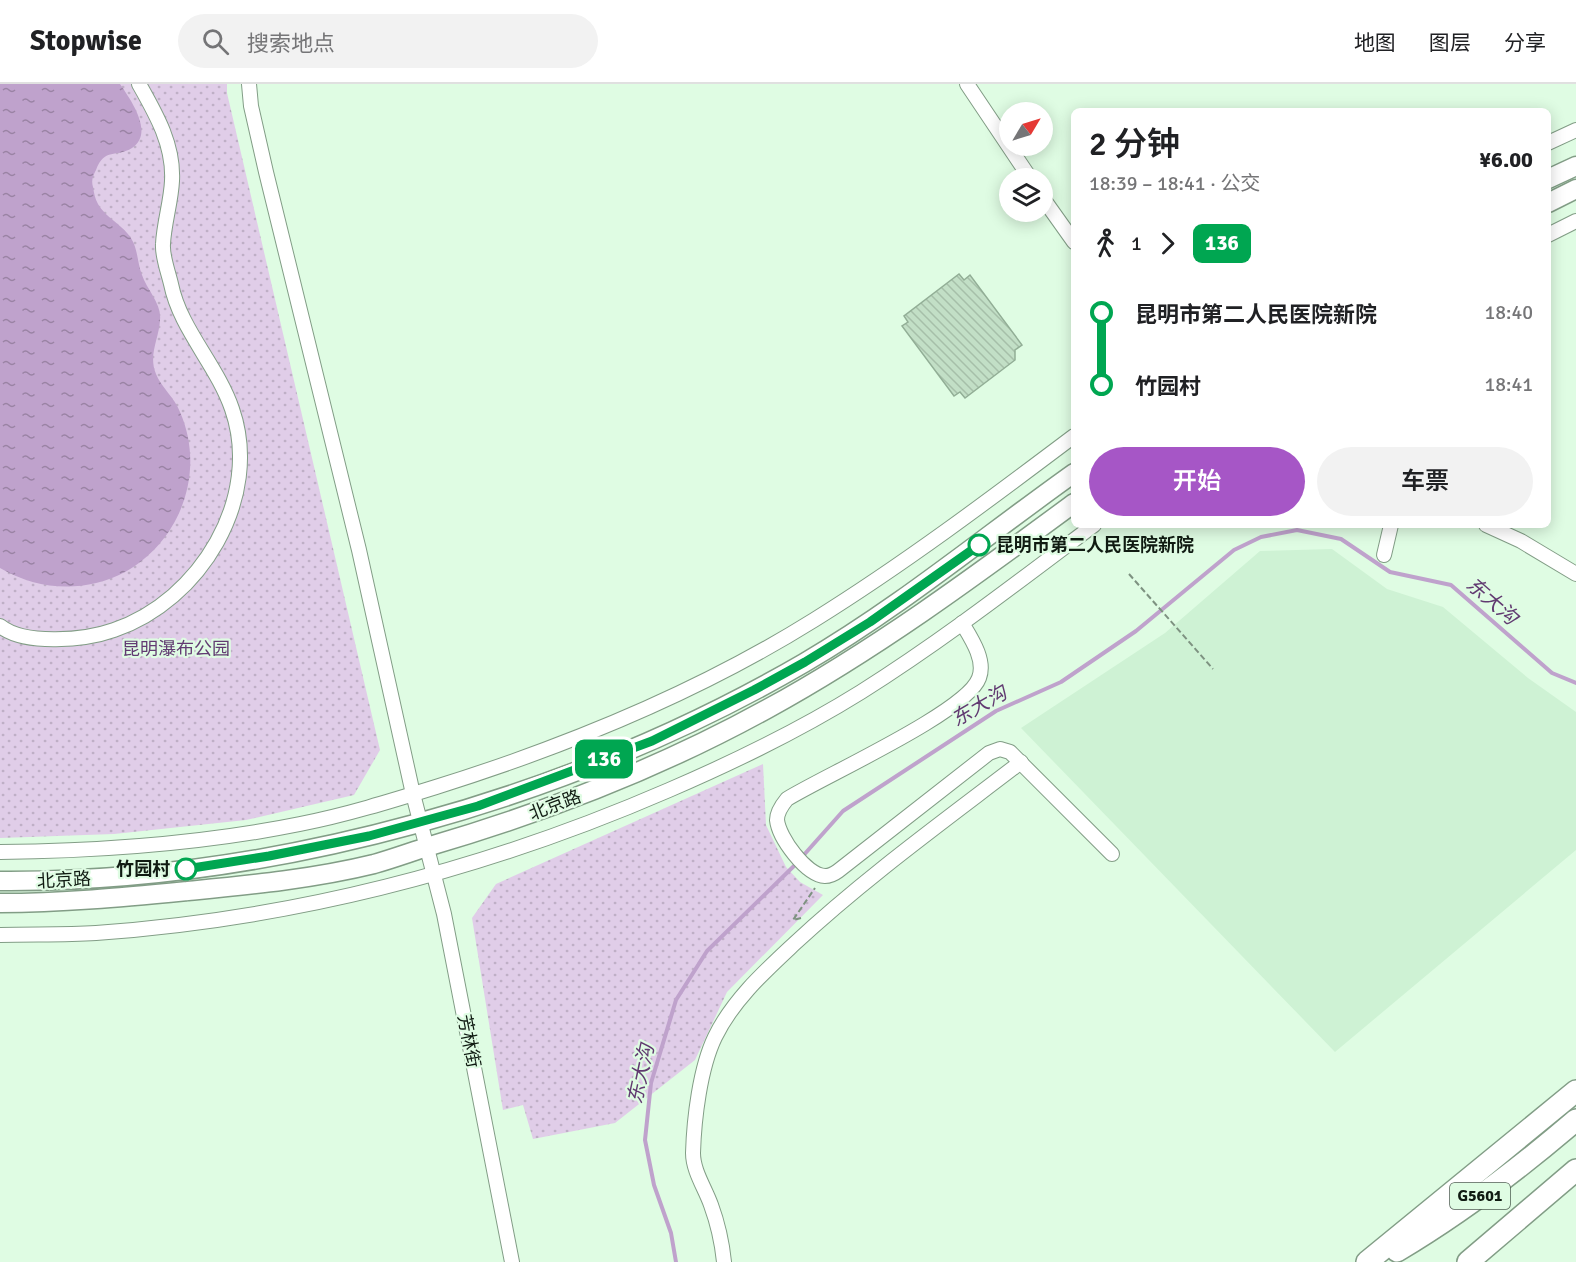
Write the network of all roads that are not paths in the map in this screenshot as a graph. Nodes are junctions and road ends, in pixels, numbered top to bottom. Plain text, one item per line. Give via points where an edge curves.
1 (139, 84) edge
2 (249, 84) edge
3 (967, 84) edge
4 (1576, 130) edge
5 (1551, 142) edge
6 (1576, 166) edge
7 (1023, 168) edge
8 (1551, 178) edge
9 (1576, 189) edge
10 (1551, 202) edge
11 (1053, 212) edge
12 (1576, 221) edge
13 (1551, 234) edge
14 (1071, 238) edge
15 (1071, 438) edge
16 (1071, 475) edge
17 (1071, 505) edge
18 (1090, 528) edge
19 (1390, 528) edge
20 (1493, 528) edge
21 (1384, 555) dead end
22 (1576, 574) edge
23 (962, 623) junction
24 (0, 626) edge
25 (1021, 762) junction
26 (413, 794) junction
27 (421, 821) junction
28 (427, 847) junction
29 (0, 852) edge
30 (1112, 854) dead end
31 (434, 874) junction
32 (0, 881) edge
33 (0, 903) edge
34 (0, 935) edge
35 (1576, 1090) edge
36 (1576, 1120) edge
37 (1576, 1170) edge
38 (1576, 1187) edge
39 (1490, 1244) junction
40 (512, 1262) edge
41 (723, 1262) edge
42 (1367, 1262) edge
43 (1378, 1262) edge
44 (1468, 1262) edge

1 - 24 street via 168,142 173,179 163,246 174,300 221,382 233,411 239,448 233,499 218,539 195,575 172,599 143,618 112,631 77,638 41,638 6,631
2 - 26 street, 芳林街 via 266,172 357,541
3 - 7 street
4 - 5 street
6 - 8 main road
9 - 10 main road
11 - 14 street
12 - 13 street
15 - 26 street via 927,546 812,621 731,667 625,718 506,765
16 - 27 main road, 北京路 via 870,622 754,690 652,741 478,806
17 - 28 main road, 北京路 via 883,640 765,710 660,763 556,806
18 - 23 street
19 - 21 street
20 - 22 street
23 - 25 street via 974,643 980,667 980,678 966,697 787,799 777,820 790,850 814,873 823,876 838,871 989,753 1000,749
23 - 31 street via 859,693 702,776 543,840
25 - 30 street
25 - 41 street via 836,905 731,1009 704,1063 693,1157 722,1239
26 - 27 street, 芳林街
26 - 29 street via 300,824 222,836 143,846
27 - 28 street, 芳林街
27 - 32 main road, 北京路 via 369,836 209,867 45,882
28 - 31 street, 芳林街
28 - 33 main road, 北京路 via 373,864 286,880 119,898
31 - 34 street via 324,902 193,923 95,933
31 - 40 street, 芳林街
35 - 42 highway
36 - 43 highway, G5601 via 1517,1170
37 - 39 highway, G5601
38 - 39 highway
39 - 44 highway, G5601

